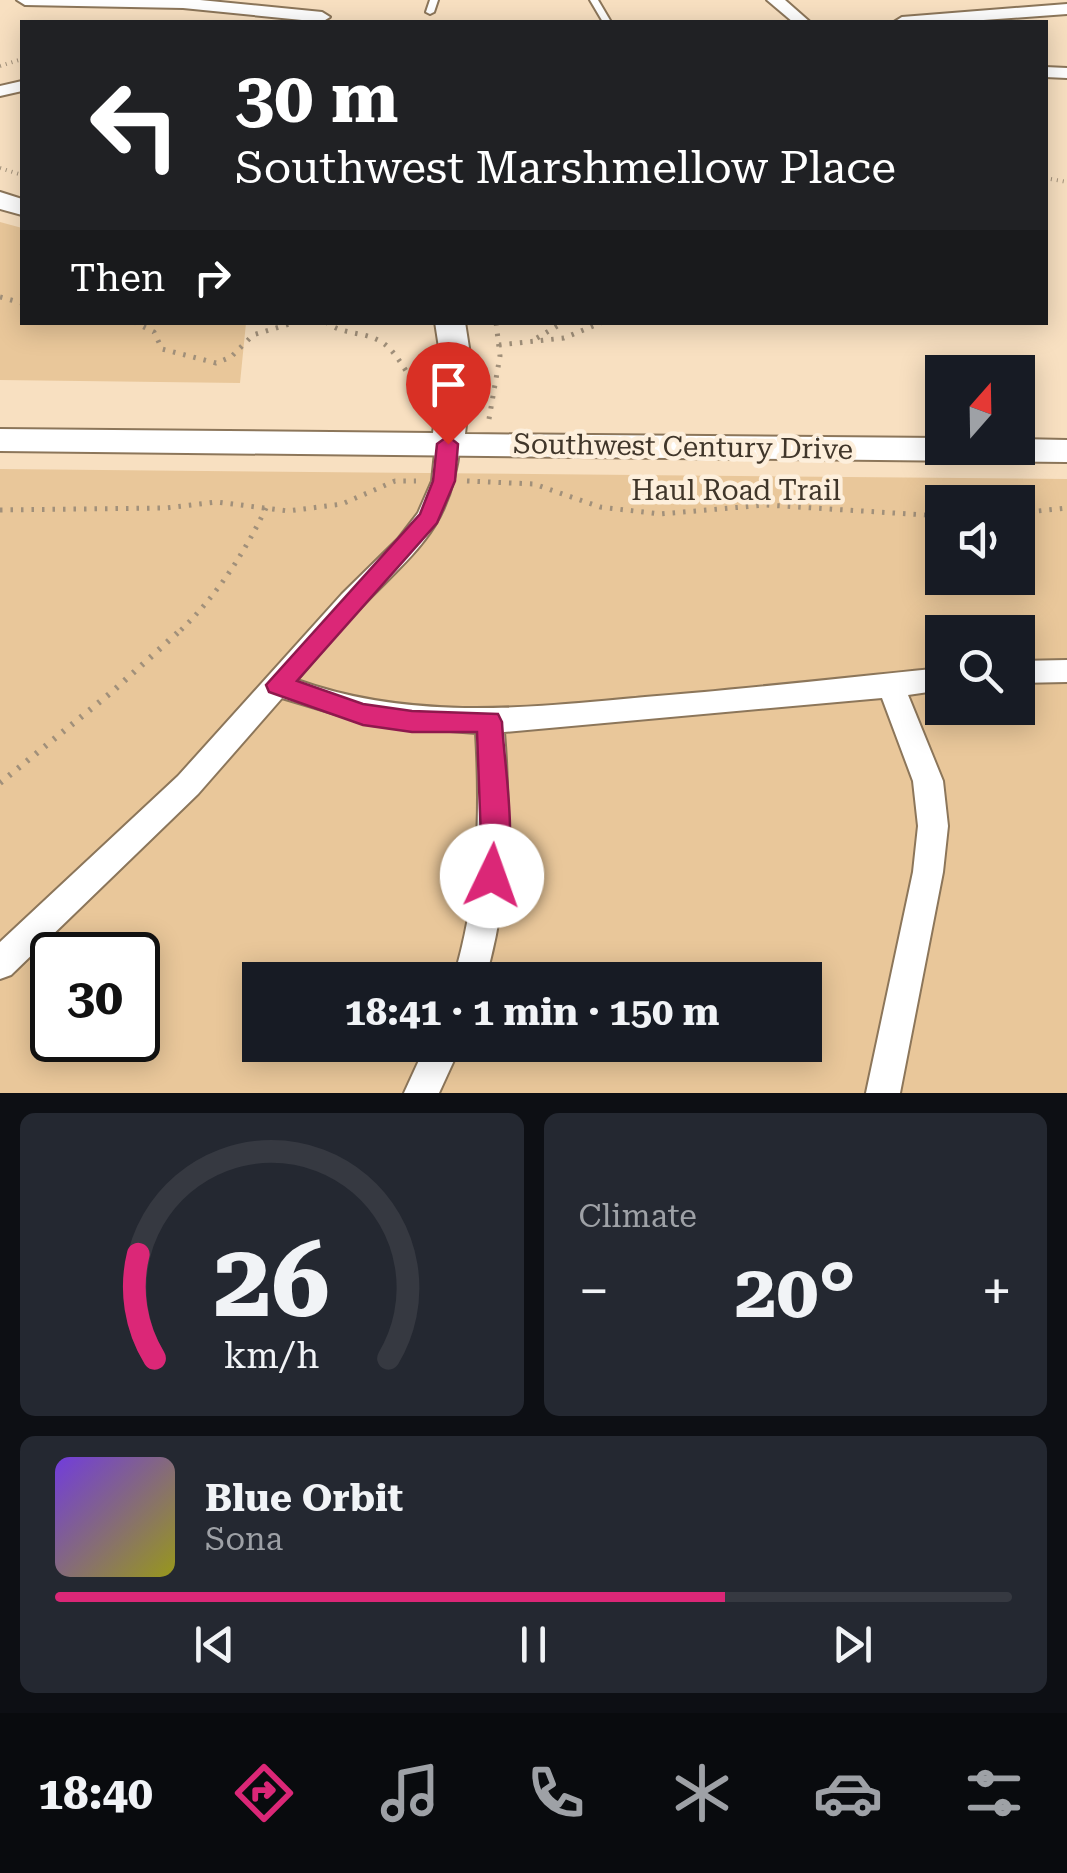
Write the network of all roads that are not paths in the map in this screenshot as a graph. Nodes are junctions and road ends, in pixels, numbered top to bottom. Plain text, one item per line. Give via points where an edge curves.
1 (25, 0) edge
2 (330, 0) edge
3 (434, 0) edge
4 (775, 0) edge
5 (908, 0) edge
6 (1067, 9) edge
7 (430, 12) dead end
8 (1020, 12) junction
9 (928, 18) junction
10 (1067, 18) edge
11 (319, 20) edge
12 (800, 20) edge
13 (915, 20) edge
14 (450, 325) edge
15 (0, 440) edge
16 (448, 444) junction
17 (1067, 451) edge
18 (1067, 671) edge
19 (1035, 672) edge
20 (925, 681) edge
21 (278, 685) junction
22 (891, 686) junction
23 (489, 722) junction
24 (474, 962) edge
25 (0, 964) edge
26 (436, 1062) edge
27 (421, 1093) edge
28 (883, 1093) edge

1 - 11 street via 182,3
2 - 11 street
3 - 7 lane
4 - 12 street
5 - 9 street
6 - 8 street
8 - 9 street
8 - 10 street
9 - 13 street
14 - 16 main road via 457,367
15 - 16 main road, Southwest Century Drive
16 - 17 main road, Southwest Century Drive
16 - 21 street via 444,481 429,518
18 - 19 street
20 - 22 street
21 - 23 street via 363,714
21 - 25 street via 188,786
22 - 23 street
22 - 28 street via 928,781 933,826
23 - 24 street via 495,839 489,912
26 - 27 street

